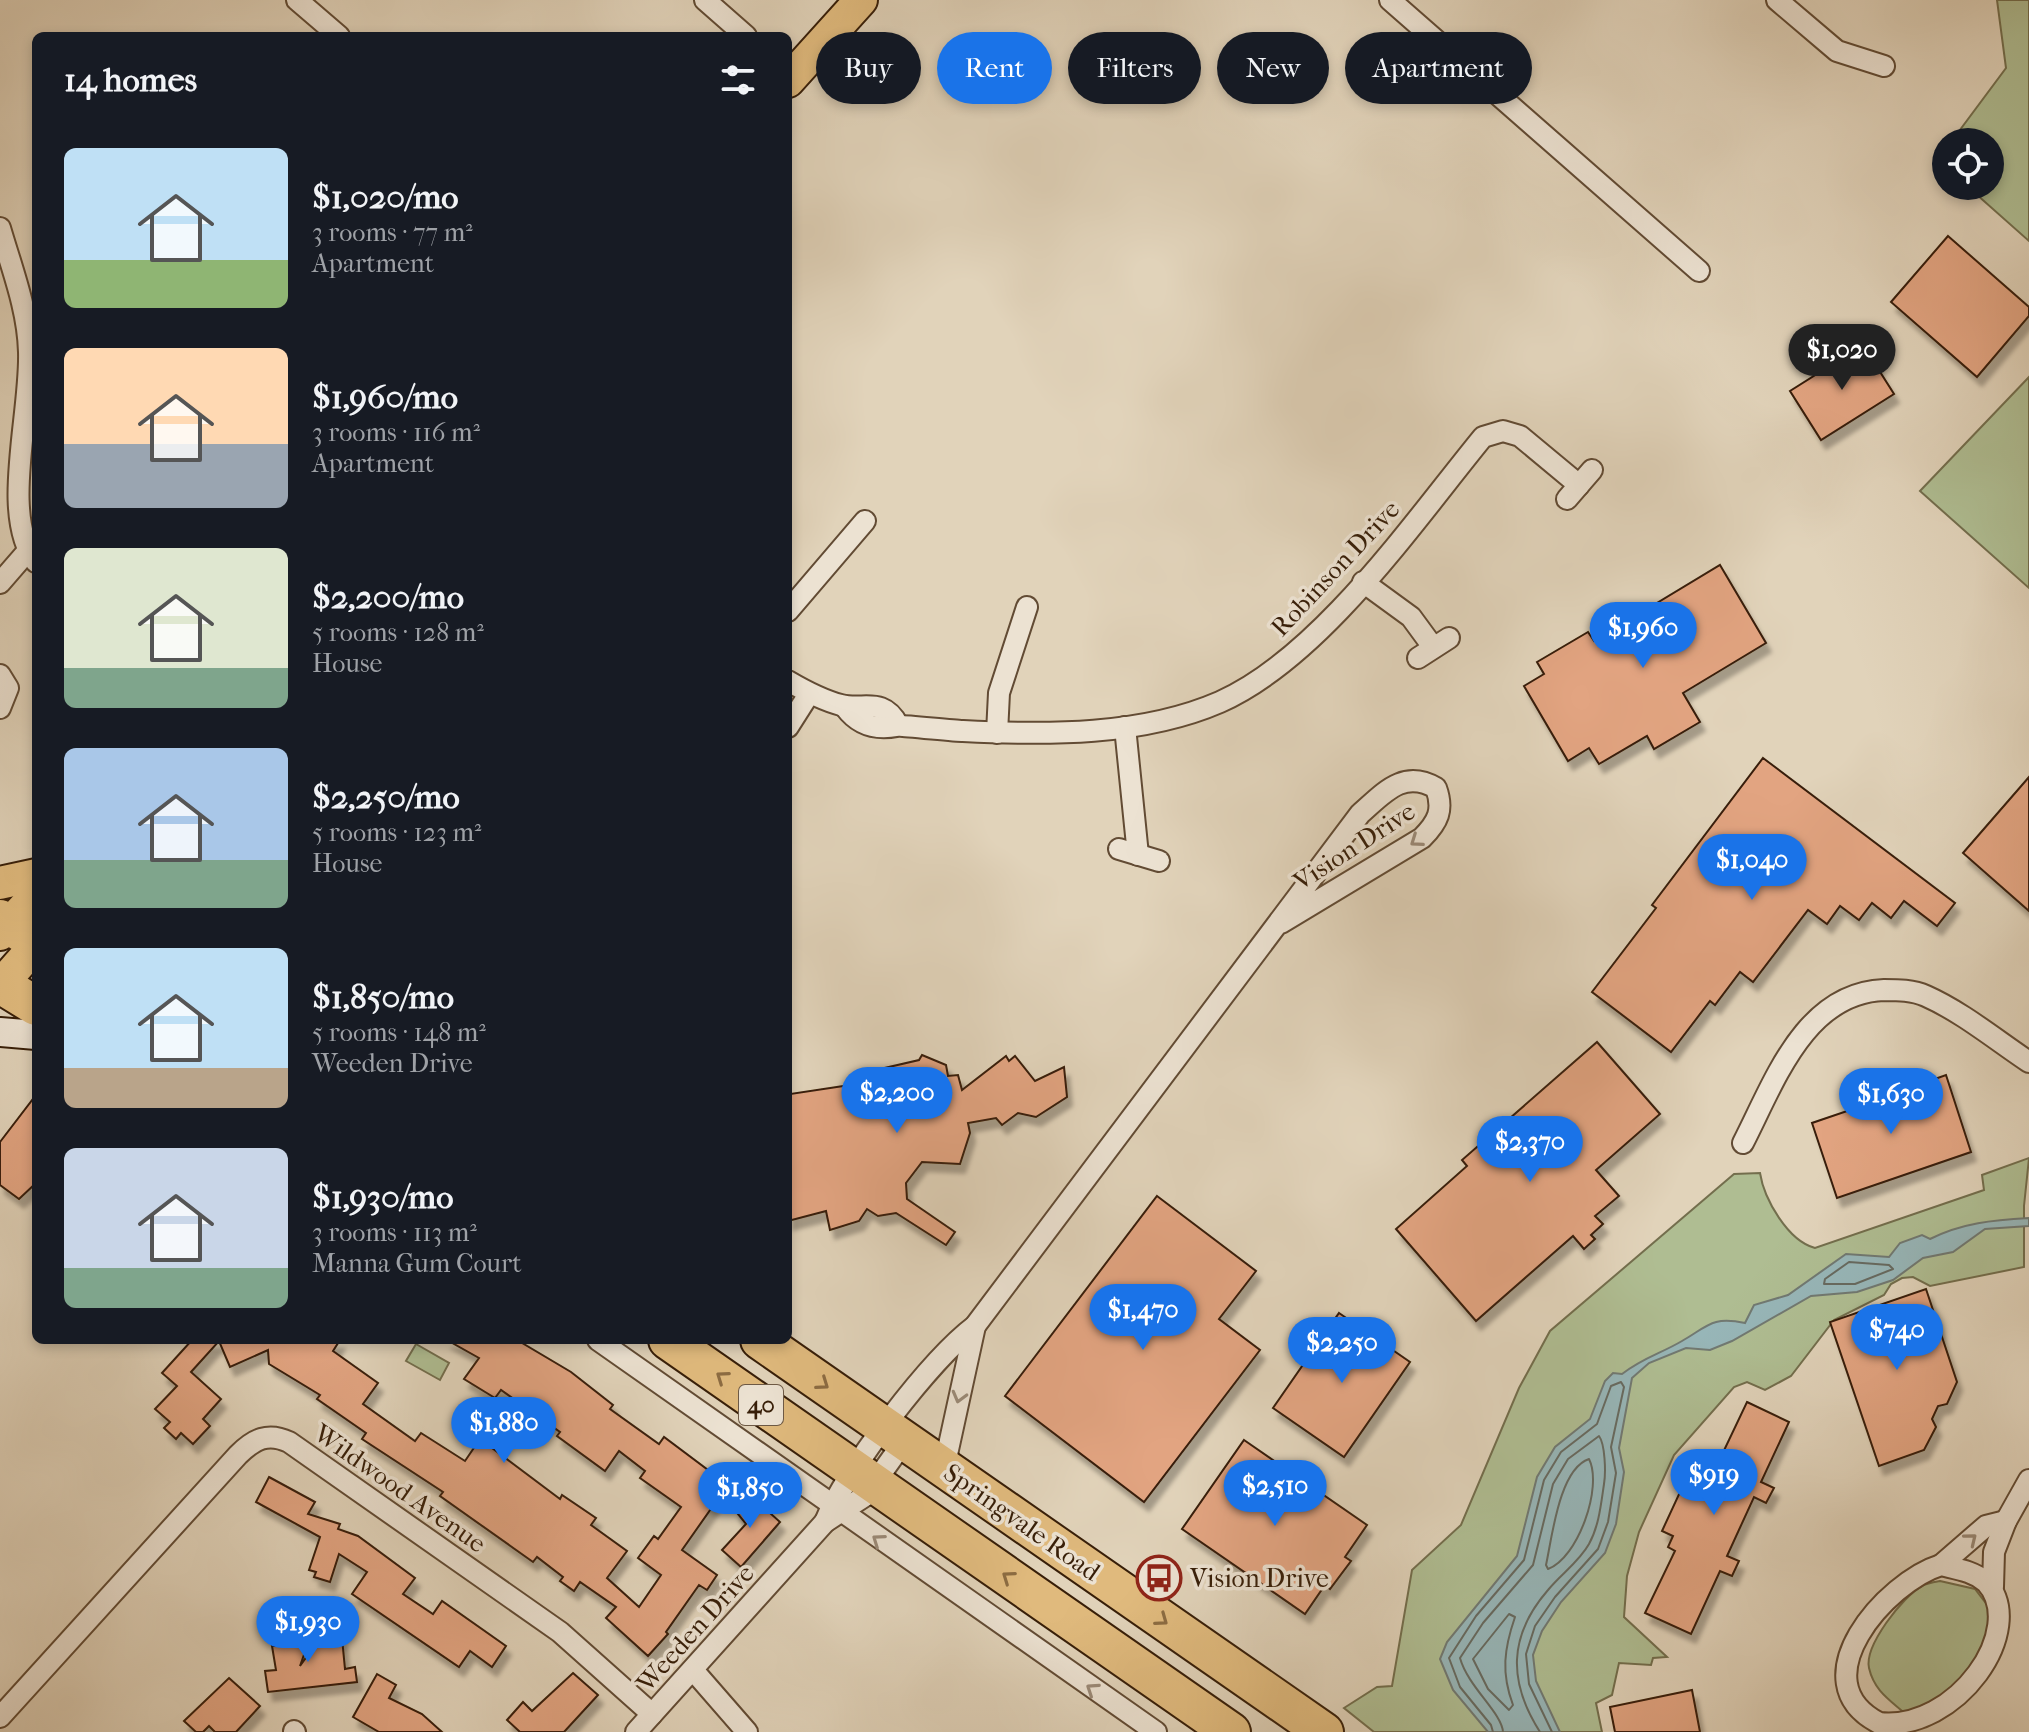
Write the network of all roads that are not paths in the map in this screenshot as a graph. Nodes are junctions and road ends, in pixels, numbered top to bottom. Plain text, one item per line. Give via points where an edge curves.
1 (297, 0) edge
2 (705, 0) edge
3 (861, 0) edge
4 (1777, 0) edge
5 (1396, 2) edge
6 (334, 32) edge
7 (741, 32) edge
8 (1884, 66) dead end
9 (792, 74) edge
10 (0, 228) edge
11 (1699, 271) dead end
12 (1579, 485) dead end
13 (865, 521) dead end
14 (31, 558) edge
15 (1363, 582) junction
16 (0, 583) edge
17 (792, 606) edge
18 (1027, 607) dead end
19 (1434, 647) dead end
20 (0, 675) edge
21 (792, 683) edge
22 (809, 694) junction
23 (0, 708) edge
24 (792, 721) edge
25 (1125, 727) junction
26 (997, 733) junction
27 (1159, 861) dead end
28 (32, 876) edge
29 (0, 883) edge
30 (32, 903) edge
31 (1281, 923) junction
32 (16, 933) edge
33 (0, 985) edge
34 (32, 1004) edge
35 (0, 1032) edge
36 (32, 1035) edge
37 (2029, 1062) edge
38 (1743, 1143) dead end
39 (975, 1326) junction
40 (603, 1344) edge
41 (674, 1344) edge
42 (766, 1344) edge
43 (895, 1434) junction
44 (944, 1468) junction
45 (864, 1477) junction
46 (2029, 1480) edge
47 (832, 1514) junction
48 (2006, 1521) junction
49 (1941, 1565) junction
50 (1993, 1587) junction
51 (693, 1670) junction
52 (652, 1714) junction
53 (0, 1717) edge
54 (636, 1732) edge
55 (747, 1732) edge
56 (1156, 1732) edge
57 (1231, 1732) edge
58 (1324, 1732) edge

1 - 6 street
2 - 7 street
3 - 9 main road
4 - 8 street via 1837,51
5 - 11 street
10 - 14 street via 29,339 27,388 8,506 12,530
12 - 15 street, Robinson Drive via 1520,436 1503,431 1483,437
13 - 17 street
14 - 16 street
15 - 19 street via 1411,617
15 - 25 street, Robinson Drive via 1305,645 1261,677 1221,701
18 - 26 street via 999,693
20 - 23 street via 8,688
21 - 22 street, Robinson Drive
22 - 24 street
22 - 26 street, Robinson Drive via 845,707 863,724 881,729 898,725
25 - 26 street, Robinson Drive
25 - 27 street via 1129,852
28 - 29 main road
30 - 32 main road
31 -> 31 street, Vision Drive via 1360,814 1393,785 1415,779 1436,788 1442,805 1436,825 1422,838
31 - 39 street, Vision Drive
32 - 33 main road
33 - 34 highway
35 - 36 main road
37 - 38 street via 1925,996 1886,990 1849,997 1824,1012 1801,1037
39 - 43 street, Vision Drive via 958,1339
39 -> 44 street, Vision Drive
40 - 47 street
45 -> 41 highway, Springvale Road / 40
42 -> 43 highway, Springvale Road / 40
43 - 44 highway, Springvale Road / 40
43 - 45 street, Weeden Drive
44 -> 58 highway, Springvale Road / 40
45 - 47 street, Weeden Drive
57 -> 45 highway, Springvale Road / 40
46 - 48 street
47 - 51 street, Weeden Drive
56 -> 47 street
49 -> 48 street via 1986,1526
48 - 50 street via 1994,1552
49 - 50 street via 1967,1571
49 - 50 street via 1902,1584 1850,1648 1851,1693 1881,1724 1913,1731 1939,1726 1989,1679 2001,1660 2006,1634 2003,1605
51 - 52 street, Weeden Drive
51 - 55 street
52 - 53 street, Wildwood Avenue via 560,1632 289,1442 267,1436 238,1455
52 - 54 street, Weeden Drive

